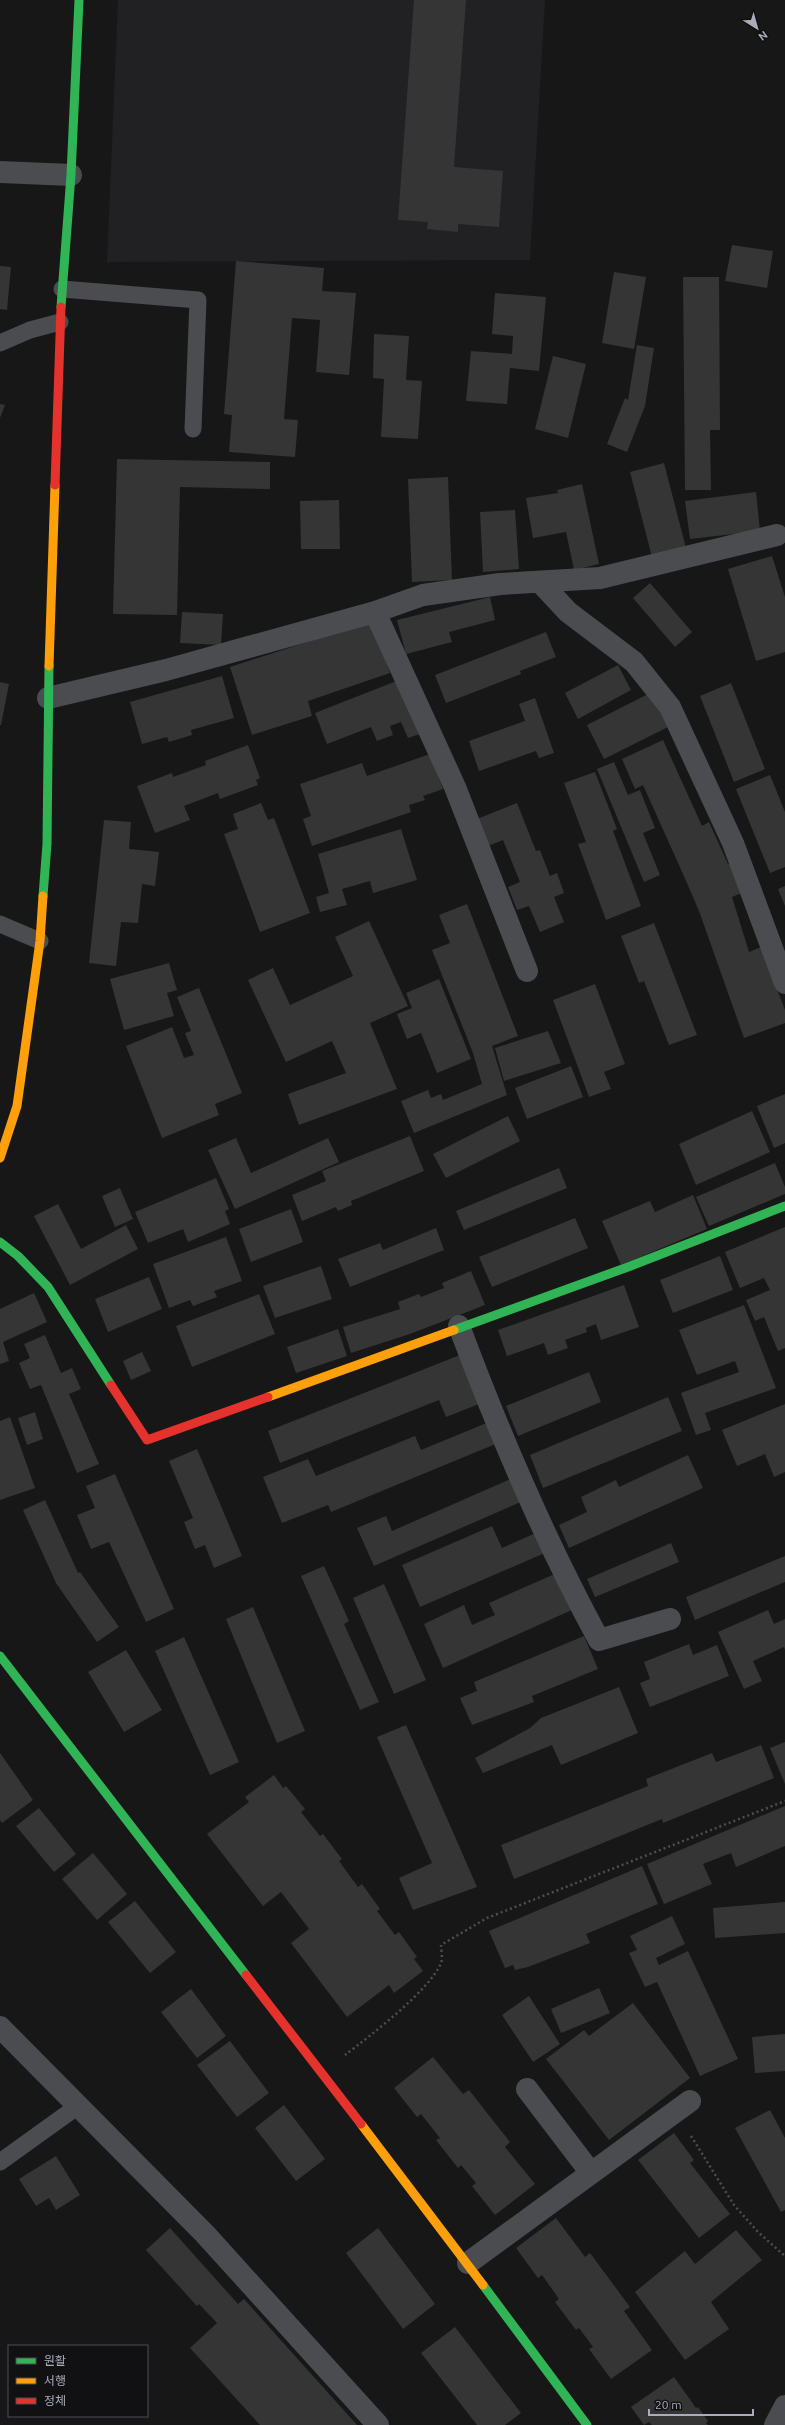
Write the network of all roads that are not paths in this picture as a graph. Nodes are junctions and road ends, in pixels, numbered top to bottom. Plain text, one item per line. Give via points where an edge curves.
1 (79, 0) edge
2 (0, 172) edge
3 (71, 175) junction
4 (62, 289) junction
5 (60, 322) junction
6 (0, 343) edge
7 (194, 429) dead end
8 (777, 535) dead end
9 (540, 582) junction
10 (375, 612) junction
11 (48, 698) junction
12 (0, 924) edge
13 (40, 940) junction
14 (527, 971) dead end
15 (785, 983) edge
16 (0, 1158) edge
17 (785, 1206) edge
18 (0, 1242) edge
19 (459, 1326) junction
20 (670, 1619) dead end
21 (0, 1656) edge
22 (0, 2027) edge
23 (527, 2089) dead end
24 (78, 2106) junction
25 (683, 2106) road end
26 (0, 2162) edge
27 (591, 2173) junction
28 (468, 2263) junction
29 (785, 2406) edge
30 (378, 2425) edge
31 (587, 2425) edge
32 (775, 2425) edge

1 - 3 street
2 - 3 street
3 - 4 street
4 - 5 street
4 - 7 lane via 198,300
5 - 6 lane via 30,330
5 - 11 street
8 - 9 street via 600,578
9 - 10 street via 500,584 423,595
9 - 15 street via 568,612 634,662 670,707 733,843
10 - 11 street via 166,670
10 - 14 street via 455,787
11 - 13 street via 47,844
12 - 13 lane
13 - 16 street via 17,1106
17 - 19 street via 628,1267
18 - 19 street via 18,1256 48,1287 147,1440
19 - 20 street via 489,1406 573,1592 599,1640
21 - 28 street
22 - 24 street
23 - 27 street
24 - 26 lane
24 - 30 street via 205,2234
25 - 27 street
27 - 28 street
28 - 31 street
29 - 32 street

